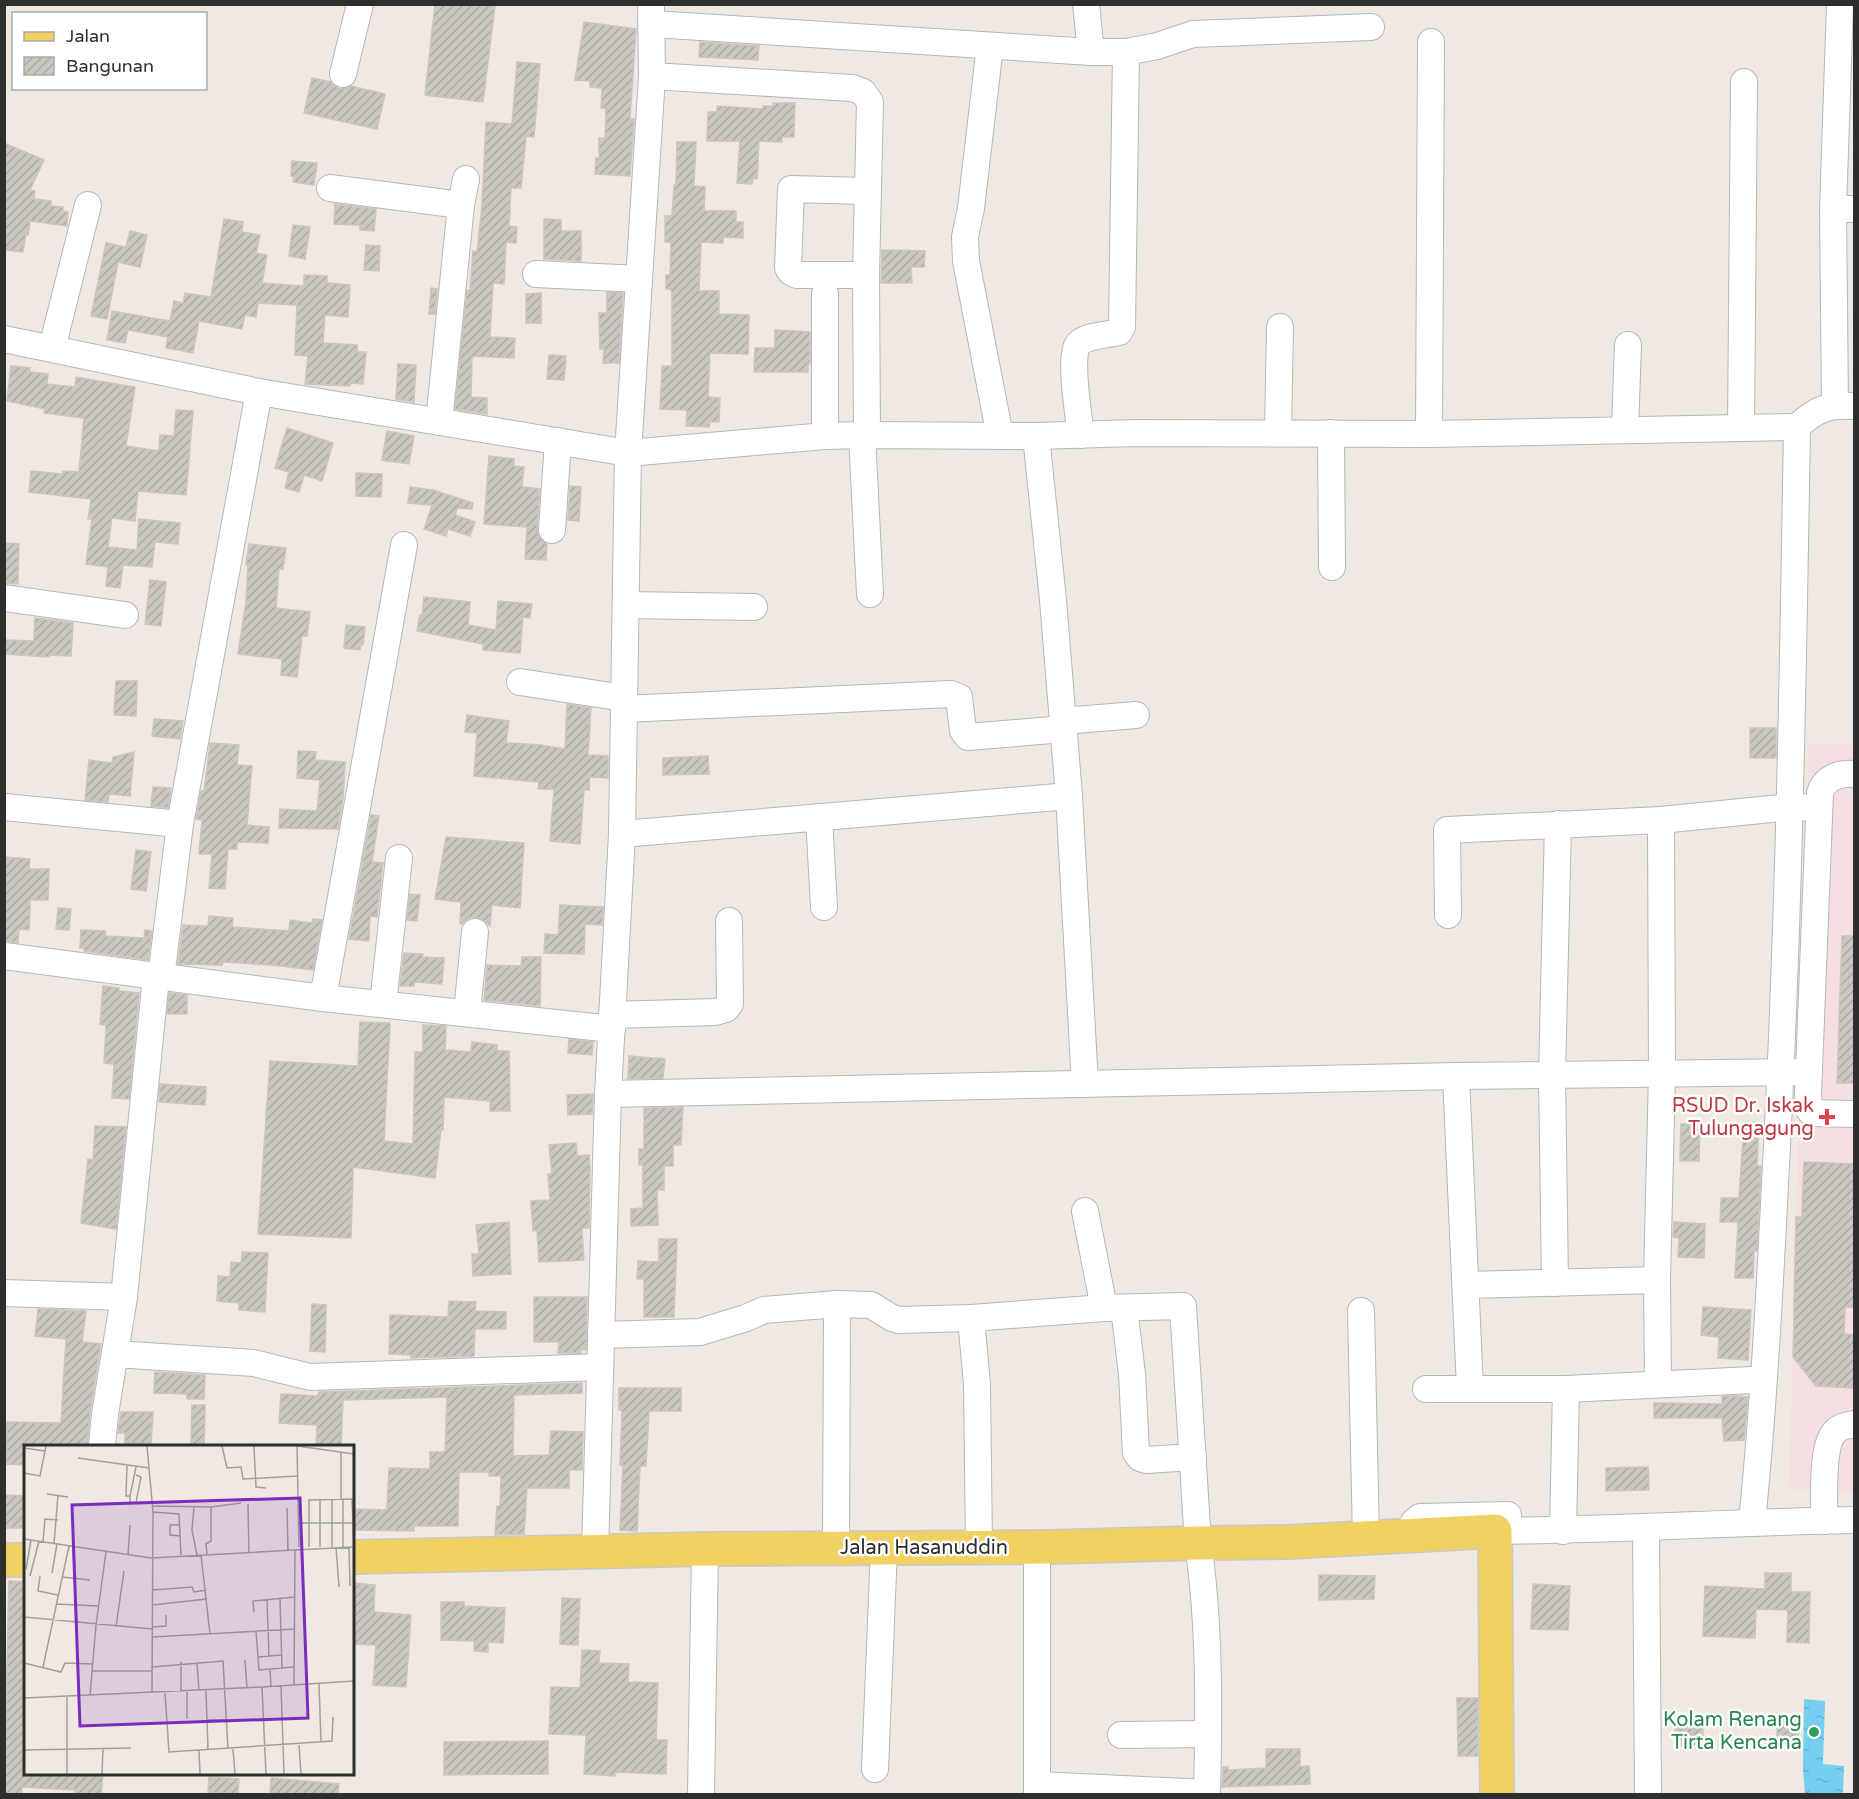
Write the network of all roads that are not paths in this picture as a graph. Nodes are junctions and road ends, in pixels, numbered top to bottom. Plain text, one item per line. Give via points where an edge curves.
1 (360, 4) edge
2 (1086, 4) edge
3 (1840, 4) edge
4 (652, 14) edge
5 (1371, 27) dead end
6 (1431, 42) dead end
7 (990, 46) junction
8 (1091, 52) junction
9 (1126, 52) junction
10 (344, 74) dead end
11 (652, 76) junction
12 (1744, 82) dead end
13 (466, 179) dead end
14 (330, 188) dead end
15 (868, 191) junction
16 (88, 205) dead end
17 (461, 205) junction
18 (1844, 209) edge
19 (536, 274) dead end
20 (866, 275) junction
21 (639, 279) junction
22 (825, 294) dead end
23 (1280, 327) dead end
24 (4, 339) edge
25 (1628, 345) dead end
26 (52, 348) junction
27 (259, 392) junction
28 (1845, 406) edge
29 (439, 422) junction
30 (1797, 427) junction
31 (1741, 428) junction
32 (1625, 430) junction
33 (1278, 433) junction
34 (1331, 434) junction
35 (1429, 434) junction
36 (865, 435) junction
37 (1081, 435) junction
38 (825, 436) junction
39 (1000, 436) junction
40 (1036, 436) junction
41 (558, 441) junction
42 (628, 453) junction
43 (552, 530) dead end
44 (404, 545) dead end
45 (1332, 567) dead end
46 (870, 594) dead end
47 (4, 598) edge
48 (626, 605) junction
49 (754, 607) dead end
50 (125, 615) dead end
51 (520, 682) dead end
52 (624, 703) junction
53 (1136, 716) dead end
54 (1063, 725) junction
55 (1854, 774) edge
56 (1069, 796) junction
57 (4, 807) edge
58 (1791, 807) junction
59 (1818, 808) junction
60 (819, 818) junction
61 (1661, 820) junction
62 (180, 824) junction
63 (1558, 824) junction
64 (622, 834) junction
65 (399, 858) dead end
66 (824, 907) dead end
67 (1448, 915) dead end
68 (729, 921) dead end
69 (475, 932) dead end
70 (4, 956) edge
71 (158, 977) junction
72 (323, 998) junction
73 (383, 1004) junction
74 (467, 1012) junction
75 (612, 1022) junction
76 (1781, 1071) junction
77 (1809, 1072) junction
78 (1662, 1073) junction
79 (1552, 1075) junction
80 (1456, 1076) junction
81 (1085, 1084) junction
82 (608, 1094) junction
83 (1854, 1114) edge
84 (1085, 1211) dead end
85 (1657, 1280) junction
86 (1555, 1283) junction
87 (1466, 1285) junction
88 (4, 1293) edge
89 (124, 1297) junction
90 (837, 1304) junction
91 (1114, 1308) junction
92 (1361, 1311) dead end
93 (971, 1318) junction
94 (601, 1335) junction
95 (115, 1354) junction
96 (600, 1367) junction
97 (1754, 1380) dead end
98 (1659, 1384) junction
99 (1426, 1389) dead end
100 (1470, 1389) junction
101 (1566, 1389) junction
102 (1854, 1424) edge
103 (102, 1445) edge
104 (1193, 1457) junction
105 (1753, 1515) junction
106 (1824, 1521) junction
107 (1854, 1521) edge
108 (1563, 1522) junction
109 (1646, 1527) junction
110 (1495, 1532) junction
111 (1412, 1536) junction
112 (1366, 1539) junction
113 (1198, 1542) junction
114 (979, 1547) junction
115 (1037, 1547) junction
116 (836, 1548) junction
117 (884, 1548) junction
118 (705, 1549) junction
119 (595, 1552) junction
120 (354, 1557) edge
121 (4, 1560) edge
122 (24, 1560) edge
123 (1207, 1734) junction
124 (1121, 1735) dead end
125 (875, 1770) dead end
126 (1037, 1790) edge
127 (701, 1794) edge
128 (1207, 1794) edge
129 (1497, 1794) edge
130 (1648, 1794) edge

1 - 10 street
2 - 8 street
3 - 18 street
4 - 7 street
4 - 11 street
5 - 9 street via 1193,34
6 - 35 street
7 - 8 street
7 - 39 street via 965,237 966,261
8 - 9 street
9 - 37 street via 1122,327 1119,332 1085,340 1074,348
11 - 15 street via 852,88 863,92 870,102
11 - 21 street
12 - 31 street
13 - 17 street
14 - 17 street
15 - 20 street
15 - 20 street via 791,189 788,268 796,275
16 - 26 street
17 - 29 street
18 - 28 street
19 - 21 street
20 - 36 street
21 - 42 street
22 - 38 street
23 - 33 street
24 - 26 street
25 - 32 street
26 - 27 street
27 - 29 street
27 - 62 street
28 - 30 street via 1821,409
29 - 41 street
30 - 31 street
30 - 58 street
31 - 32 street
32 - 35 street
33 - 34 street
33 - 37 street
34 - 35 street
34 - 45 street
36 - 38 street
36 - 39 street
36 - 46 street
37 - 40 street
38 - 42 street
39 - 40 street
40 - 54 street
41 - 42 street
41 - 43 street
42 - 48 street
44 - 72 street
47 - 50 street
48 - 49 street
48 - 52 street
51 - 52 street
52 - 54 street via 944,694 959,697 963,731 968,737
52 - 64 street
53 - 54 street
54 - 56 street
55 - 59 street via 1834,776 1822,786
56 - 60 street
56 - 81 street
57 - 62 street
58 - 59 street
58 - 61 street
58 - 76 street
59 - 77 street
60 - 64 street
60 - 66 street
61 - 63 street
61 - 78 street
62 - 71 street
63 - 67 street via 1447,830
63 - 79 street
64 - 75 street
65 - 73 street
68 - 75 street via 730,1004 726,1009
69 - 74 street
70 - 71 street
71 - 72 street
71 - 89 street
72 - 73 street
73 - 74 street
74 - 75 street
75 - 82 street
76 - 77 street
76 - 78 street
76 - 105 street via 1766,1378
77 - 83 street via 1812,1113
78 - 79 street
78 - 85 street
79 - 80 street
79 - 86 street
80 - 81 street
80 - 87 street
81 - 82 street
82 - 94 street
84 - 91 street
85 - 86 street
85 - 98 street
86 - 87 street
87 - 100 street
88 - 89 street
89 - 95 street
90 - 93 street via 871,1305 899,1320
90 - 94 street via 764,1310 700,1332
90 - 116 street
91 - 93 street
91 - 104 street via 1132,1374 1136,1453 1146,1460
91 - 104 street via 1184,1308
92 - 112 street
93 - 114 street
94 - 96 street
95 - 96 street via 254,1363 310,1377
95 - 103 street
96 - 119 street
97 - 98 street
98 - 101 street
99 - 100 street
100 - 101 street
101 - 108 street
102 - 106 street via 1837,1430 1826,1450
104 - 113 street
105 - 106 street
105 - 108 street
105 - 109 street
106 - 107 street
108 - 109 street
108 - 110 street
108 - 111 street via 1420,1517 1414,1522
109 - 130 street
110 - 111 main road, Jalan Hasanuddin
110 - 129 main road
111 - 112 main road, Jalan Hasanuddin
112 - 113 main road, Jalan Hasanuddin
113 - 115 main road, Jalan Hasanuddin
113 - 123 street via 1207,1639
114 - 115 main road, Jalan Hasanuddin
114 - 117 main road, Jalan Hasanuddin
115 - 126 street
116 - 117 main road, Jalan Hasanuddin
116 - 118 main road, Jalan Hasanuddin
117 - 125 street
118 - 119 main road, Jalan Hasanuddin
118 - 127 street
119 - 120 main road, Jalan Hasanuddin
121 - 122 main road
123 - 124 street
123 - 128 street
126 - 128 street

